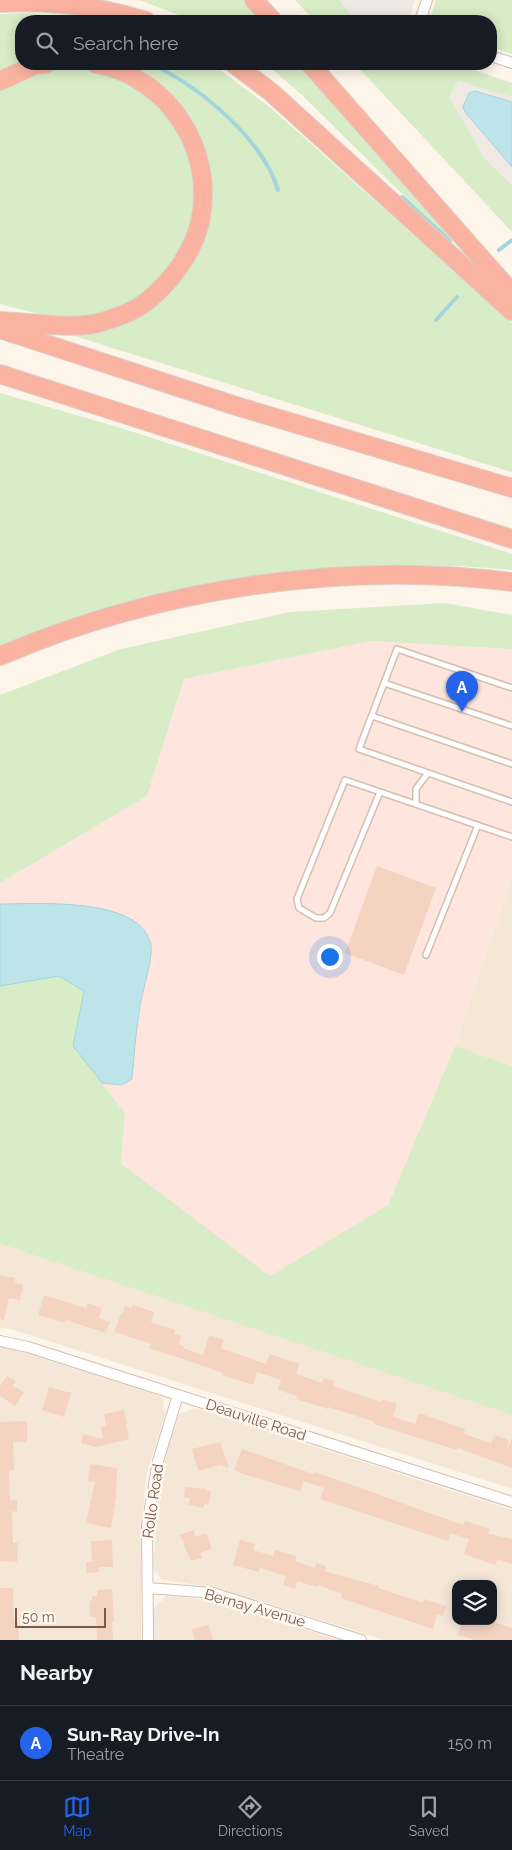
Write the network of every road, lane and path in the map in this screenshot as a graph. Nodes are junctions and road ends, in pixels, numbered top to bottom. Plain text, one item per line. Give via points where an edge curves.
1 (254, 0) edge
2 (427, 0) edge
3 (0, 4) edge
4 (122, 15) edge
5 (268, 15) edge
6 (422, 15) edge
7 (497, 58) edge
8 (512, 63) edge
9 (24, 70) edge
10 (115, 70) edge
11 (242, 70) edge
12 (315, 70) edge
13 (0, 81) edge
14 (512, 293) edge
15 (512, 311) edge
16 (0, 321) edge
17 (0, 329) edge
18 (0, 374) edge
19 (512, 488) edge
20 (512, 539) edge
21 (512, 582) edge
22 (0, 656) edge
23 (384, 683) junction
24 (512, 688) edge
25 (372, 716) junction
26 (512, 726) edge
27 (512, 764) edge
28 (428, 773) junction
29 (380, 792) junction
30 (512, 802) edge
31 (416, 804) junction
32 (478, 825) junction
33 (512, 837) edge
34 (426, 955) dead end
35 (0, 1341) edge
36 (178, 1394) junction
37 (512, 1502) edge
38 (148, 1588) junction
39 (148, 1640) edge
40 (361, 1640) edge

1 - 5 highway
2 - 6 street
3 - 4 highway via 67,4
7 - 8 street
9 - 13 highway
10 - 16 highway via 144,82 162,96 185,125 199,160 203,180 202,204 188,254 145,303 104,322 67,326
11 - 15 highway via 271,92
12 - 14 highway
17 - 19 highway via 236,406
18 - 20 highway
21 - 22 highway via 455,577 367,576 231,589 77,627
23 - 24 lane via 397,649
23 - 25 lane
23 - 26 lane
25 - 27 lane
25 - 28 lane via 359,749
28 - 30 lane
28 - 31 lane via 416,789
29 - 29 lane via 344,780 297,899 299,908 307,914 324,918 330,913
29 - 31 lane
31 - 32 lane
32 - 33 lane
32 - 34 lane
35 - 36 street, Deauville Road
36 - 37 street, Deauville Road
36 - 38 street, Rollo Road via 151,1492 147,1526
38 - 39 street, Rollo Road
38 - 40 street, Bernay Avenue via 220,1595

